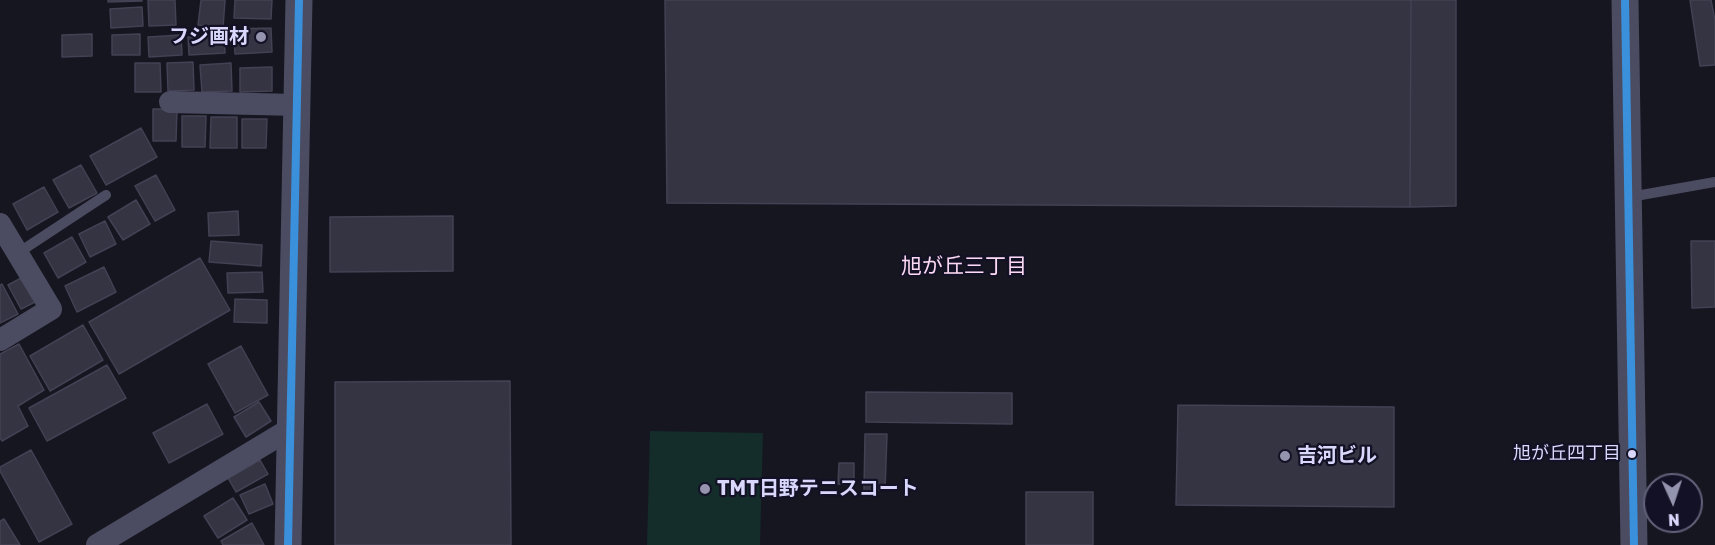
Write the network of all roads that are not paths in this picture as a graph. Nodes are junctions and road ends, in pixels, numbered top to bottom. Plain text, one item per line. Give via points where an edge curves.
1 (299, 0) edge
2 (1625, 0) edge
3 (170, 102) dead end
4 (297, 105) junction
5 (1715, 182) edge
6 (106, 195) dead end
7 (1627, 197) junction
8 (0, 224) edge
9 (18, 253) junction
10 (0, 340) edge
11 (290, 429) junction
12 (97, 545) edge
13 (288, 545) edge
14 (1634, 545) edge

1 - 4 street
2 - 7 street
3 - 4 street
4 - 11 street
5 - 7 lane
6 - 9 lane
7 - 14 street
8 - 9 street
9 - 10 street via 51,309
11 - 12 street
11 - 13 street

